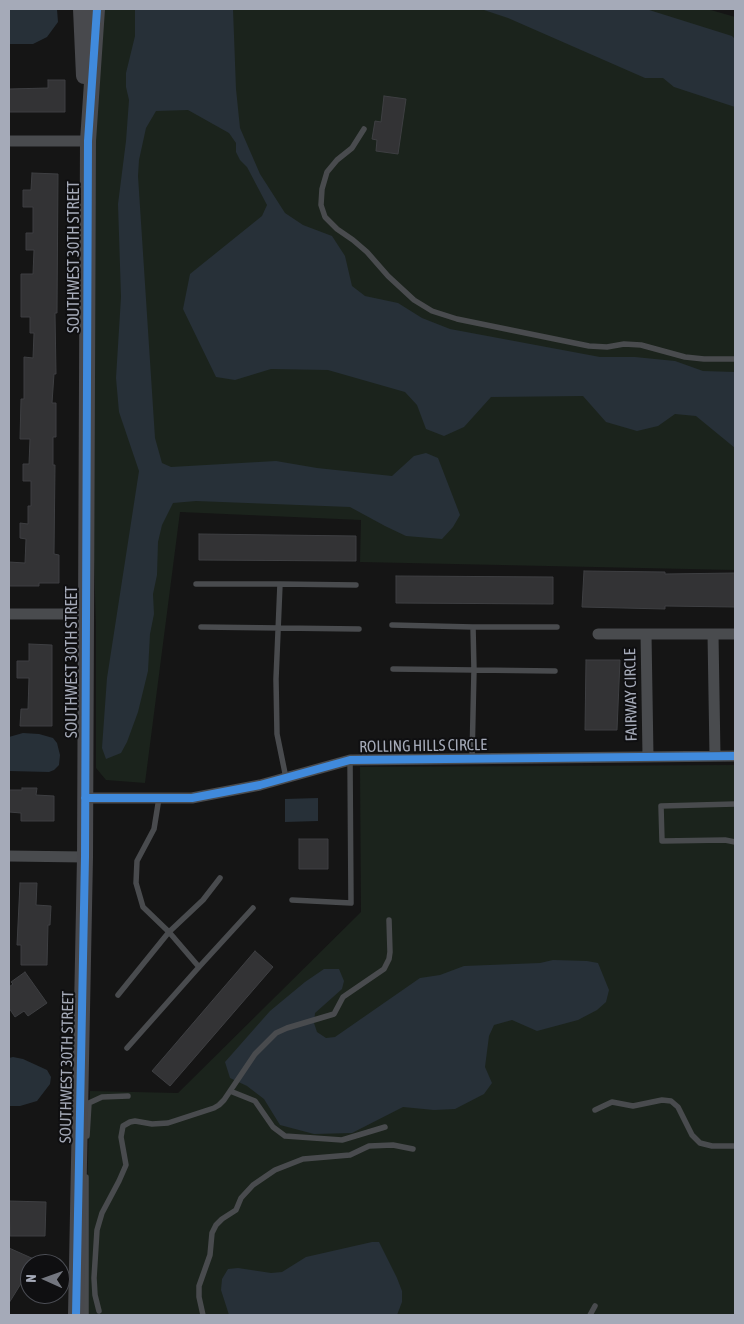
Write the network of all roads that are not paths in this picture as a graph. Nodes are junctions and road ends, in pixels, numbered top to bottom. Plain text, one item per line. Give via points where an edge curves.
1 (81, 9) edge
2 (97, 9) edge
3 (364, 129) dead end
4 (9, 141) edge
5 (88, 141) junction
6 (735, 359) edge
7 (196, 584) dead end
8 (280, 584) junction
9 (356, 585) dead end
10 (9, 614) edge
11 (86, 614) junction
12 (392, 625) dead end
13 (473, 626) junction
14 (201, 627) dead end
15 (279, 627) junction
16 (557, 627) dead end
17 (359, 629) dead end
18 (598, 634) dead end
19 (646, 634) junction
20 (713, 634) junction
21 (735, 634) edge
22 (393, 669) dead end
23 (474, 670) junction
24 (555, 671) dead end
25 (648, 756) junction
26 (715, 756) junction
27 (735, 756) edge
28 (472, 759) junction
29 (350, 760) junction
30 (286, 778) junction
31 (85, 798) junction
32 (159, 798) junction
33 (735, 804) edge
34 (735, 842) edge
35 (9, 856) edge
36 (85, 856) junction
37 (220, 878) dead end
38 (292, 900) dead end
39 (253, 908) dead end
40 (389, 920) dead end
41 (168, 932) junction
42 (199, 967) junction
43 (118, 994) dead end
44 (127, 1048) dead end
45 (230, 1091) junction
46 (128, 1096) dead end
47 (595, 1110) dead end
48 (385, 1127) dead end
49 (87, 1142) dead end
50 (735, 1146) edge
51 (413, 1149) dead end
52 (86, 1171) dead end
53 (595, 1306) dead end
54 (99, 1311) dead end
55 (76, 1315) edge
56 (86, 1315) edge
57 (203, 1315) edge
58 (590, 1315) edge

1 - 5 street, SOUTHWEST 30TH STREET
2 - 5 street, SOUTHWEST 30TH STREET
3 - 6 lane via 352,148 327,172 321,205 325,217 367,252 414,300 432,312 589,346 641,345 704,360
4 - 5 street
5 - 11 street, SOUTHWEST 30TH STREET
7 - 8 lane
8 - 9 lane
8 - 15 lane
10 - 11 street
11 - 31 street, SOUTHWEST 30TH STREET
12 - 13 lane
13 - 16 lane
13 - 23 lane
14 - 15 lane
15 - 17 lane
15 - 30 lane via 277,734
18 - 19 street, FAIRWAY CIRCLE
19 - 20 street, FAIRWAY CIRCLE
19 - 25 street, FAIRWAY CIRCLE
20 - 21 street, FAIRWAY CIRCLE
20 - 26 street
22 - 23 lane
23 - 24 lane
23 - 28 lane
25 - 26 street, ROLLING HILLS CIRCLE
25 - 28 street, ROLLING HILLS CIRCLE
26 - 27 street, ROLLING HILLS CIRCLE
28 - 29 street, ROLLING HILLS CIRCLE
29 - 30 street, ROLLING HILLS CIRCLE
29 - 38 lane via 350,903
30 - 32 street, ROLLING HILLS CIRCLE via 192,798
31 - 32 street, ROLLING HILLS CIRCLE
31 - 36 street, SOUTHWEST 30TH STREET
32 - 41 lane via 154,829 136,860 136,884 143,907
33 - 34 lane via 661,806 662,841
35 - 36 street
36 - 55 street, SOUTHWEST 30TH STREET
37 - 41 lane
39 - 42 lane
40 - 45 lane via 390,952 384,969 343,997 334,1014 276,1033 255,1054
41 - 42 lane
41 - 43 lane
42 - 44 lane
45 - 48 lane via 255,1101 273,1127 285,1136 342,1140
45 - 54 lane via 214,1108 168,1123 135,1121 123,1126 121,1137 126,1165 97,1230 94,1278
46 - 49 lane via 102,1097 89,1103
47 - 50 lane via 612,1102 633,1106 671,1100 700,1143
51 - 57 lane via 393,1145 369,1146 350,1155 303,1159 275,1170 253,1184 236,1210 222,1219 212,1233 210,1255 199,1286
52 - 56 lane
53 - 58 lane

